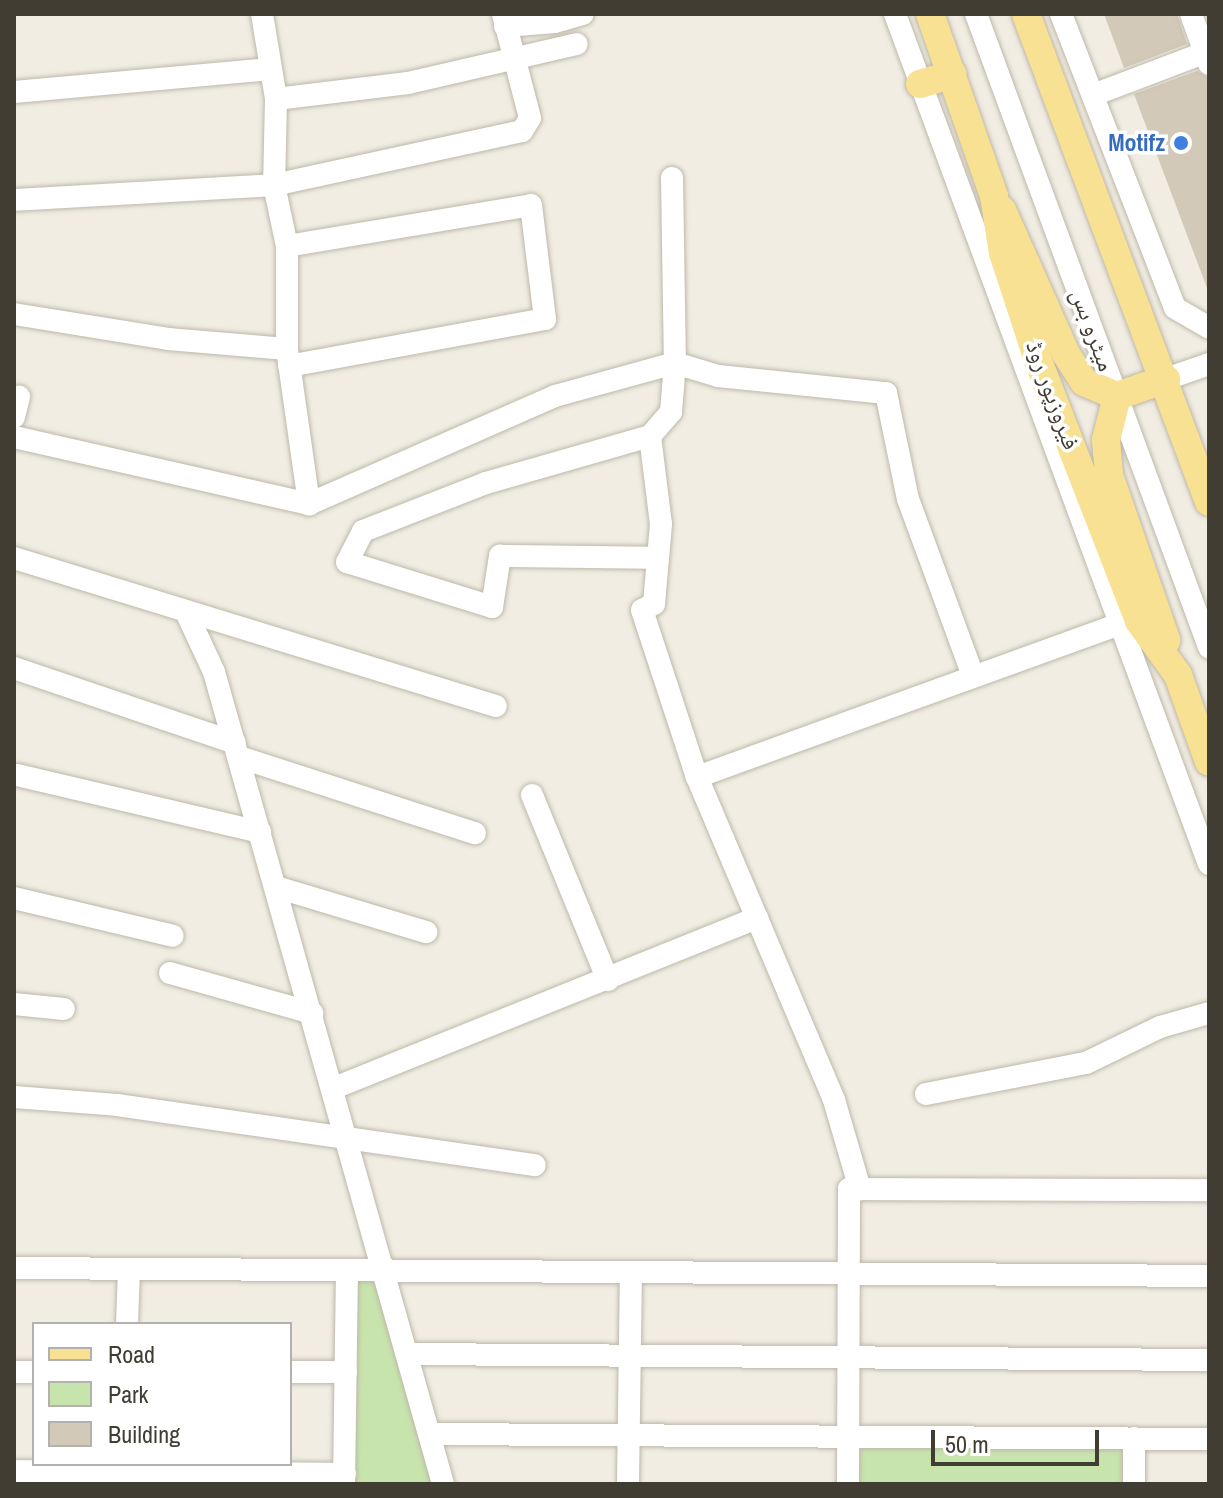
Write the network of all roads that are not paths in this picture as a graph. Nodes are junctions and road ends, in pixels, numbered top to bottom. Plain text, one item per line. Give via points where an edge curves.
1 (262, 14) edge
2 (583, 14) edge
3 (895, 14) edge
4 (930, 14) edge
5 (976, 14) edge
6 (1026, 14) edge
7 (1061, 14) edge
8 (1191, 14) edge
9 (504, 20) edge
10 (577, 44) dead end
11 (510, 56) junction
12 (1207, 56) edge
13 (271, 69) junction
14 (953, 74) junction
15 (920, 84) junction
16 (14, 92) edge
17 (1093, 95) junction
18 (276, 99) junction
19 (672, 178) dead end
20 (274, 185) junction
21 (994, 196) junction
22 (14, 200) edge
23 (1140, 219) junction
24 (1108, 229) junction
25 (287, 246) junction
26 (14, 314) edge
27 (1209, 328) edge
28 (288, 358) junction
29 (675, 363) junction
30 (1209, 364) edge
31 (1166, 379) junction
32 (1117, 396) junction
33 (650, 436) junction
34 (14, 437) edge
35 (1209, 502) edge
36 (309, 504) junction
37 (14, 558) edge
38 (658, 558) junction
39 (187, 614) junction
40 (1117, 625) junction
41 (1209, 647) edge
42 (14, 668) edge
43 (1178, 675) junction
44 (973, 676) junction
45 (496, 706) dead end
46 (237, 750) junction
47 (1209, 762) edge
48 (17, 775) dead end
49 (697, 777) junction
50 (532, 795) dead end
51 (260, 832) junction
52 (475, 833) dead end
53 (1209, 864) edge
54 (276, 887) junction
55 (14, 898) edge
56 (757, 918) junction
57 (426, 932) dead end
58 (173, 936) dead end
59 (170, 973) dead end
60 (608, 980) junction
61 (14, 1004) edge
62 (64, 1009) dead end
63 (312, 1013) junction
64 (1209, 1013) edge
65 (334, 1088) junction
66 (926, 1094) dead end
67 (14, 1097) edge
68 (347, 1135) junction
69 (535, 1165) dead end
70 (860, 1189) junction
71 (1209, 1190) edge
72 (14, 1268) edge
73 (129, 1269) junction
74 (347, 1272) junction
75 (385, 1272) junction
76 (631, 1273) junction
77 (850, 1273) junction
78 (1209, 1276) edge
79 (127, 1322) edge
80 (408, 1354) junction
81 (630, 1355) junction
82 (851, 1356) junction
83 (1209, 1360) edge
84 (292, 1372) edge
85 (346, 1372) junction
86 (430, 1434) junction
87 (630, 1436) junction
88 (1134, 1438) junction
89 (1209, 1439) edge
90 (848, 1440) junction
91 (14, 1471) edge
92 (118, 1473) edge
93 (344, 1479) edge
94 (443, 1484) edge
95 (628, 1484) edge
96 (848, 1484) edge
97 (1134, 1484) edge

1 - 13 street
2 - 9 street via 555,22
3 - 15 street
4 - 14 main road, فیروزپور روڈ
5 - 32 street, میٹرو بس
6 - 24 main road
7 - 17 street
8 - 12 street
9 - 11 street
10 - 11 street
11 - 18 street via 408,83
11 - 20 street via 530,118 522,131
12 - 17 street
13 - 16 street
13 - 18 street
14 - 15 main road
14 - 21 main road, فیروزپور روڈ
15 - 40 street
17 - 23 street
18 - 20 street
19 - 29 street
20 - 22 street
20 - 25 street
21 - 32 main road via 1022,244 1075,371 1098,391
21 - 43 main road, فیروزپور روڈ via 1003,253 1039,363 1139,621
23 - 24 street
23 - 27 street via 1175,308
24 - 31 main road
25 - 28 street
25 - 28 street via 531,205 545,319
26 - 28 street
28 - 36 street
29 - 33 street via 671,412
29 - 36 street via 555,396
29 - 44 street via 718,376 886,393 908,499
30 - 31 street
31 - 32 main road
31 - 35 main road
32 - 41 street, میٹرو بس
32 - 43 main road via 1106,440 1109,475
33 - 38 street via 661,524
33 - 38 street via 486,483 363,531 347,562 492,607 500,556
34 - 36 street
37 - 39 street
38 - 49 street via 654,604 642,610
39 - 45 street
39 - 46 street via 214,672
40 - 44 street
40 - 53 street
42 - 46 street
43 - 47 main road, فیروزپور روڈ
44 - 49 street
46 - 51 street
46 - 52 street
48 - 51 street
49 - 56 street
50 - 60 street
51 - 54 street
54 - 57 street
54 - 63 street
55 - 58 street
56 - 60 street
56 - 70 street via 834,1100
59 - 63 street
60 - 65 street
61 - 62 street
63 - 65 street
64 - 66 street via 1160,1027 1086,1063
65 - 68 street
67 - 68 street
68 - 69 street
68 - 75 street
70 - 71 street
70 - 77 street via 849,1189
72 - 73 street
73 - 74 street
73 - 79 street
74 - 75 street
74 - 85 street
75 - 76 street
75 - 80 street
76 - 77 street
76 - 81 street
77 - 78 street
77 - 82 street
80 - 81 street
80 - 86 street
81 - 82 street
81 - 87 street
82 - 83 street
82 - 90 street
84 - 85 street
85 - 93 street
86 - 87 street
86 - 94 street
87 - 90 street
87 - 95 street
88 - 89 street
88 - 90 street
88 - 97 street
90 - 96 street
91 - 92 street
92 - 93 street

